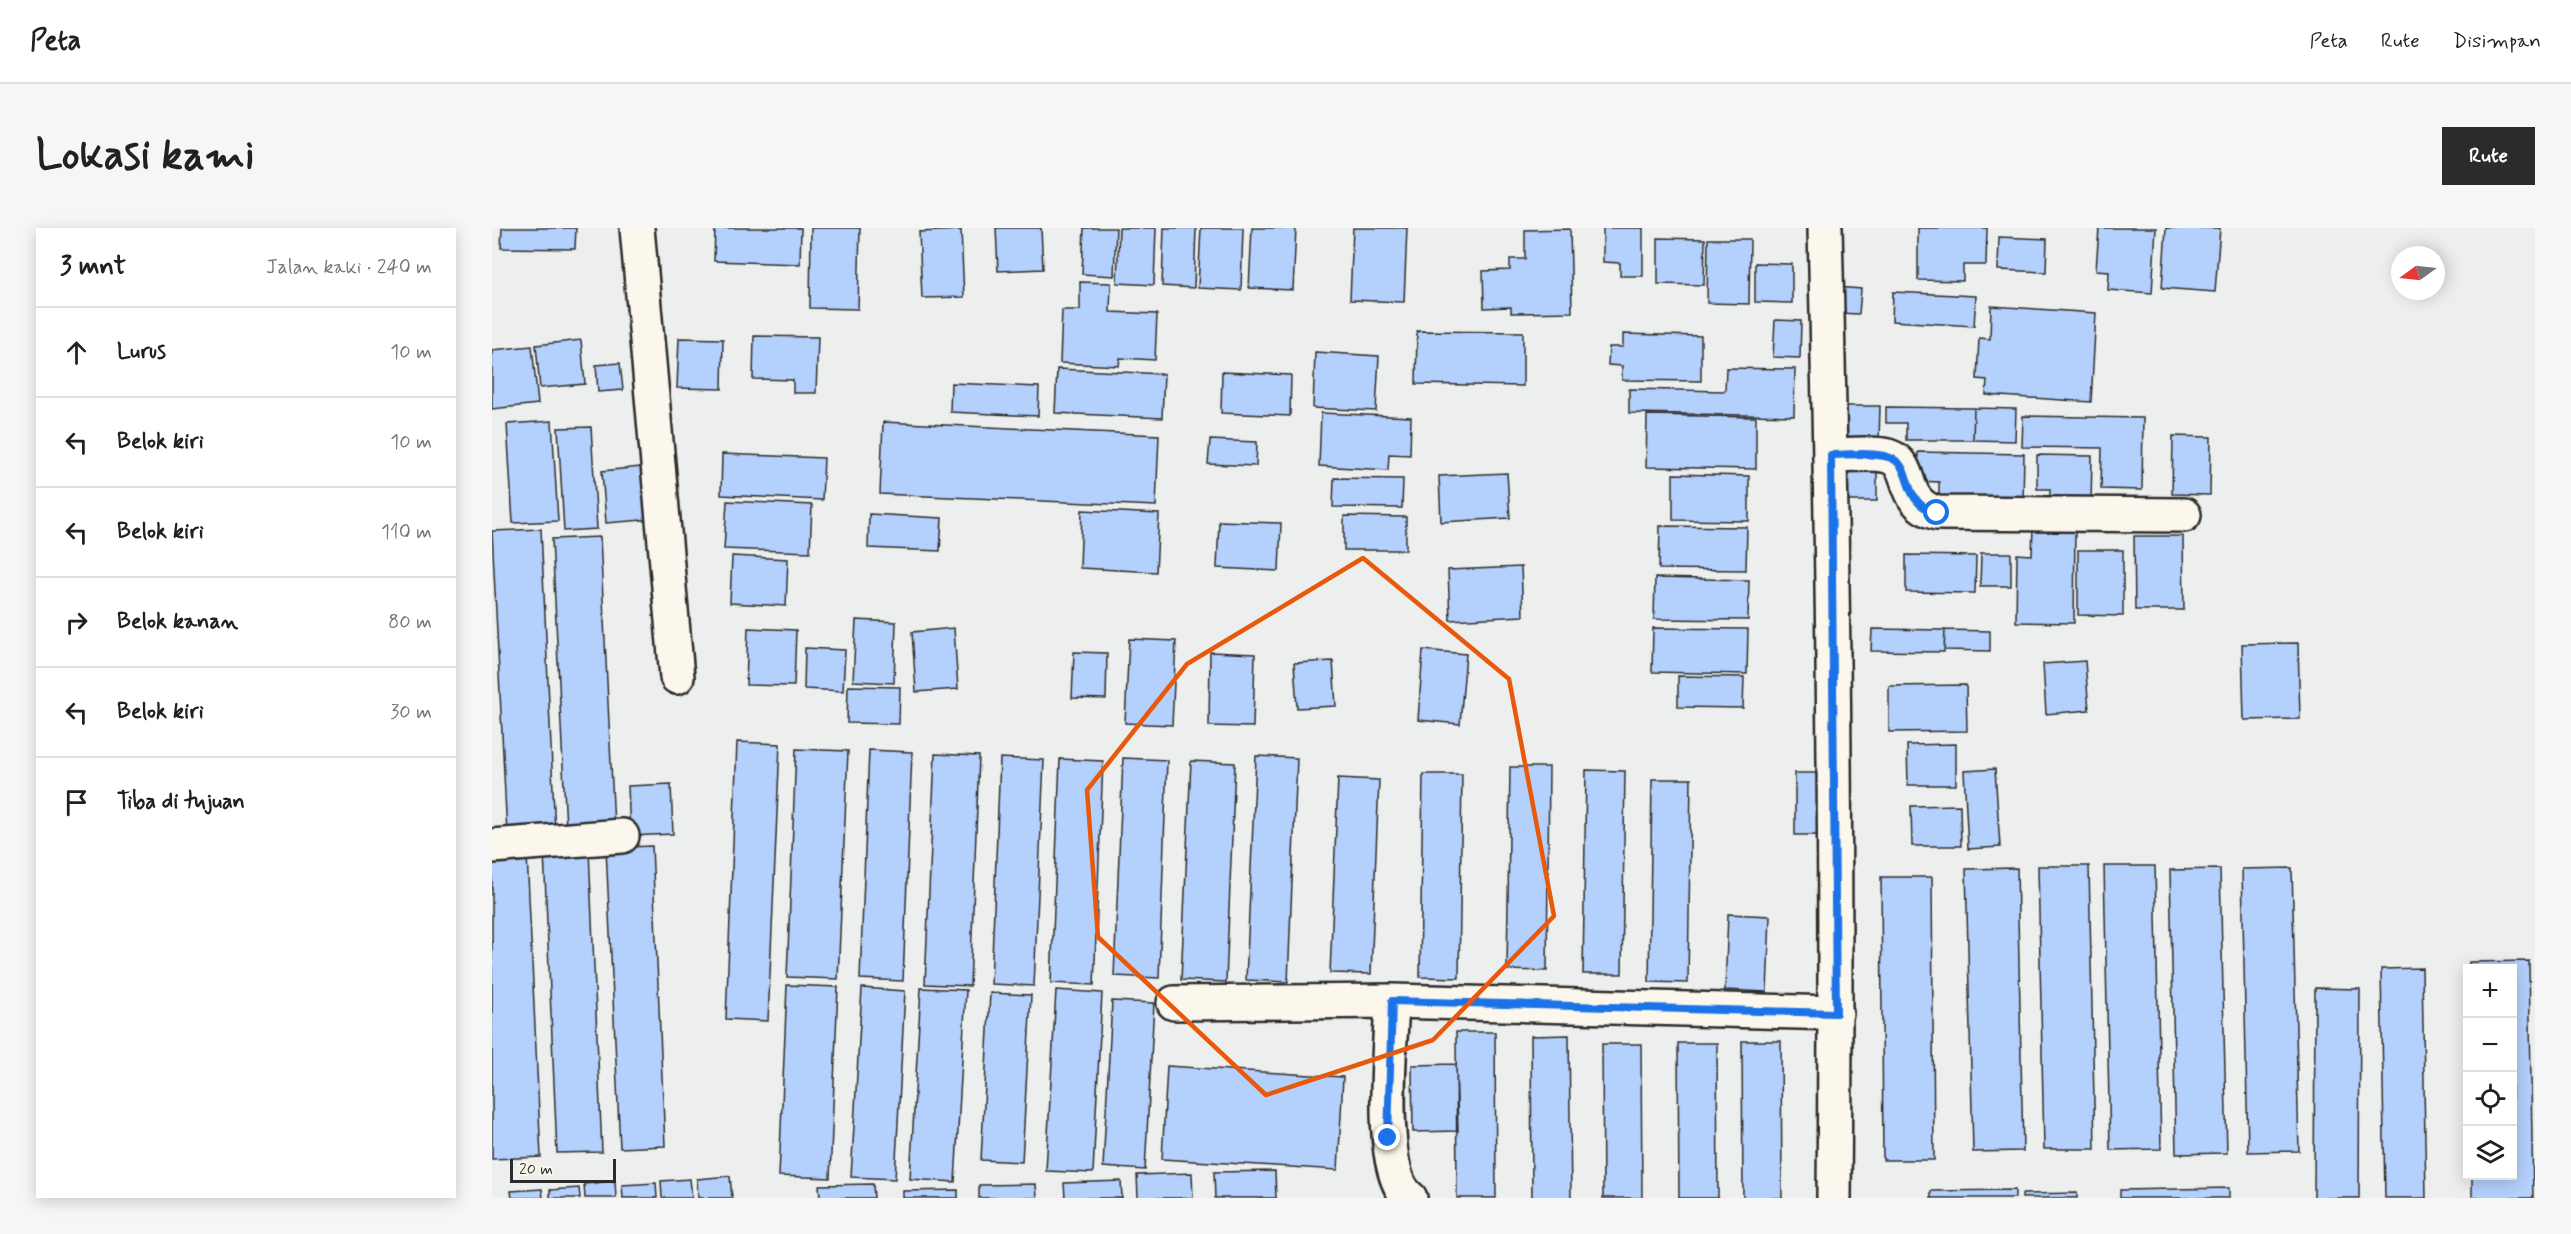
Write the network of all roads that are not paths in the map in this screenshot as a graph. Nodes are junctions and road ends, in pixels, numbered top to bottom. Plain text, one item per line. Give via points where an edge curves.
1 (637, 228) edge
2 (1825, 228) edge
3 (1831, 455) junction
4 (2184, 514) dead end
5 (677, 677) dead end
6 (622, 836) dead end
7 (492, 846) edge
8 (1392, 1001) junction
9 (1174, 1003) dead end
10 (1836, 1013) junction
11 (1410, 1198) edge
12 (1834, 1198) edge

1 - 5 street
2 - 3 street
3 - 4 street via 1887,456 1902,468 1914,500 1937,513
3 - 10 street
6 - 7 street
8 - 9 street
8 - 10 street
8 - 11 street via 1388,1138 1395,1172
10 - 12 street

